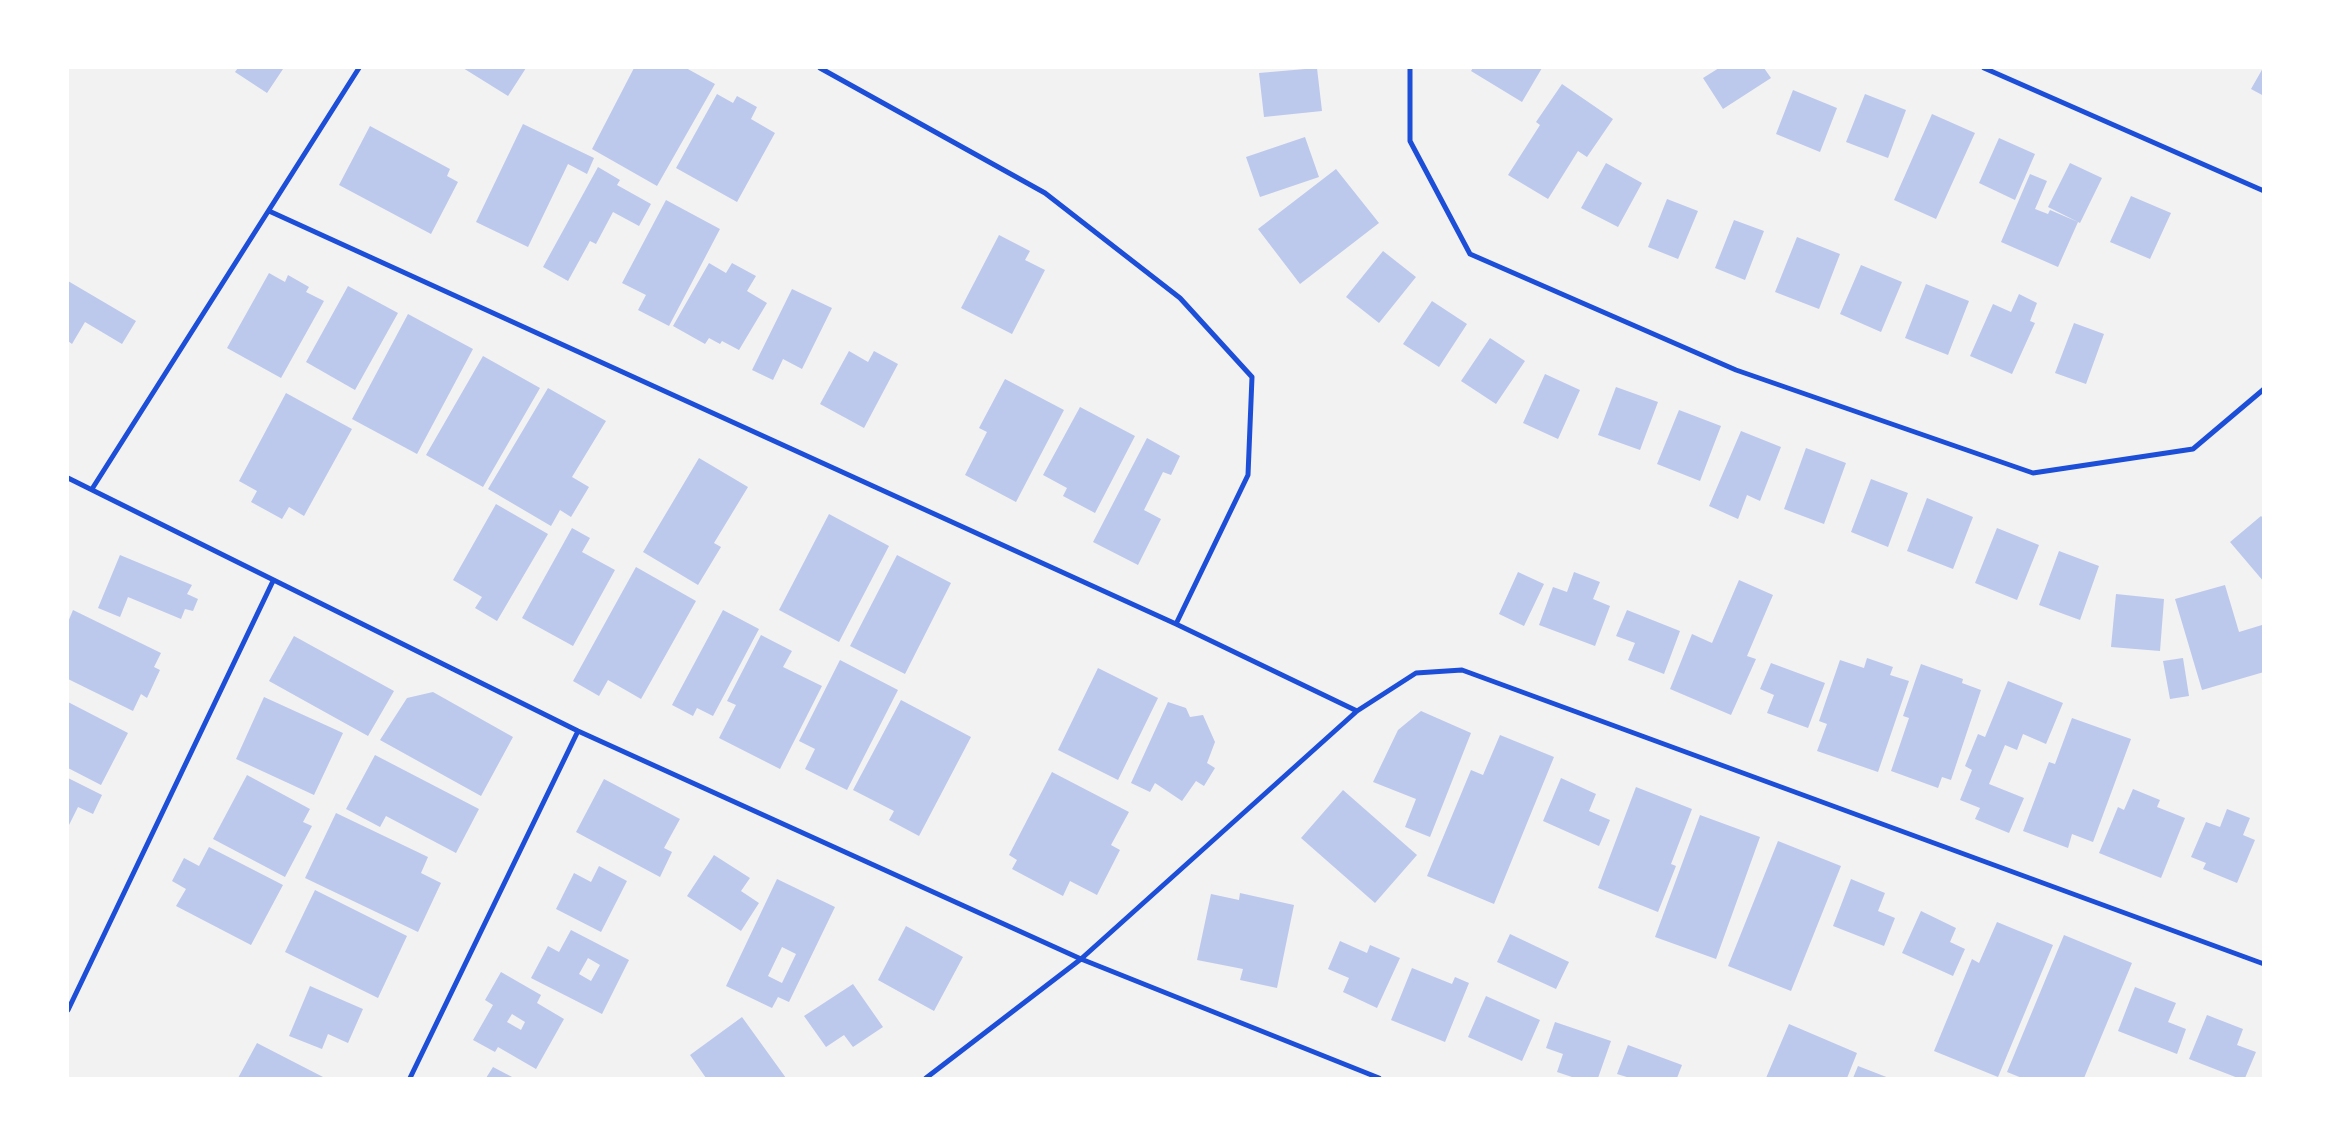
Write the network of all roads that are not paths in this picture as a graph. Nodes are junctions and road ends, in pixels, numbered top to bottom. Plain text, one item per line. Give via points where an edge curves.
1 (359, 68) edge
2 (820, 68) edge
3 (1410, 68) edge
4 (1984, 68) edge
5 (2264, 191) edge
6 (269, 212) junction
7 (2264, 389) edge
8 (68, 478) edge
9 (92, 489) junction
10 (273, 581) junction
11 (1176, 624) junction
12 (1357, 711) junction
13 (578, 731) junction
14 (1081, 959) junction
15 (2264, 964) edge
16 (68, 1010) edge
17 (410, 1078) edge
18 (926, 1078) edge
19 (1379, 1078) edge

1 - 6 street
2 - 11 street via 1045,193 1180,298 1252,377 1248,475
3 - 7 street via 1410,141 1470,254 1736,370 2033,473 2193,449
4 - 5 street
6 - 9 street
6 - 11 street
8 - 9 street
9 - 10 street
10 - 13 street
10 - 16 street
11 - 12 street
12 - 14 street
12 - 15 street via 1416,673 1462,670
13 - 14 street
13 - 17 street
14 - 18 street
14 - 19 street

